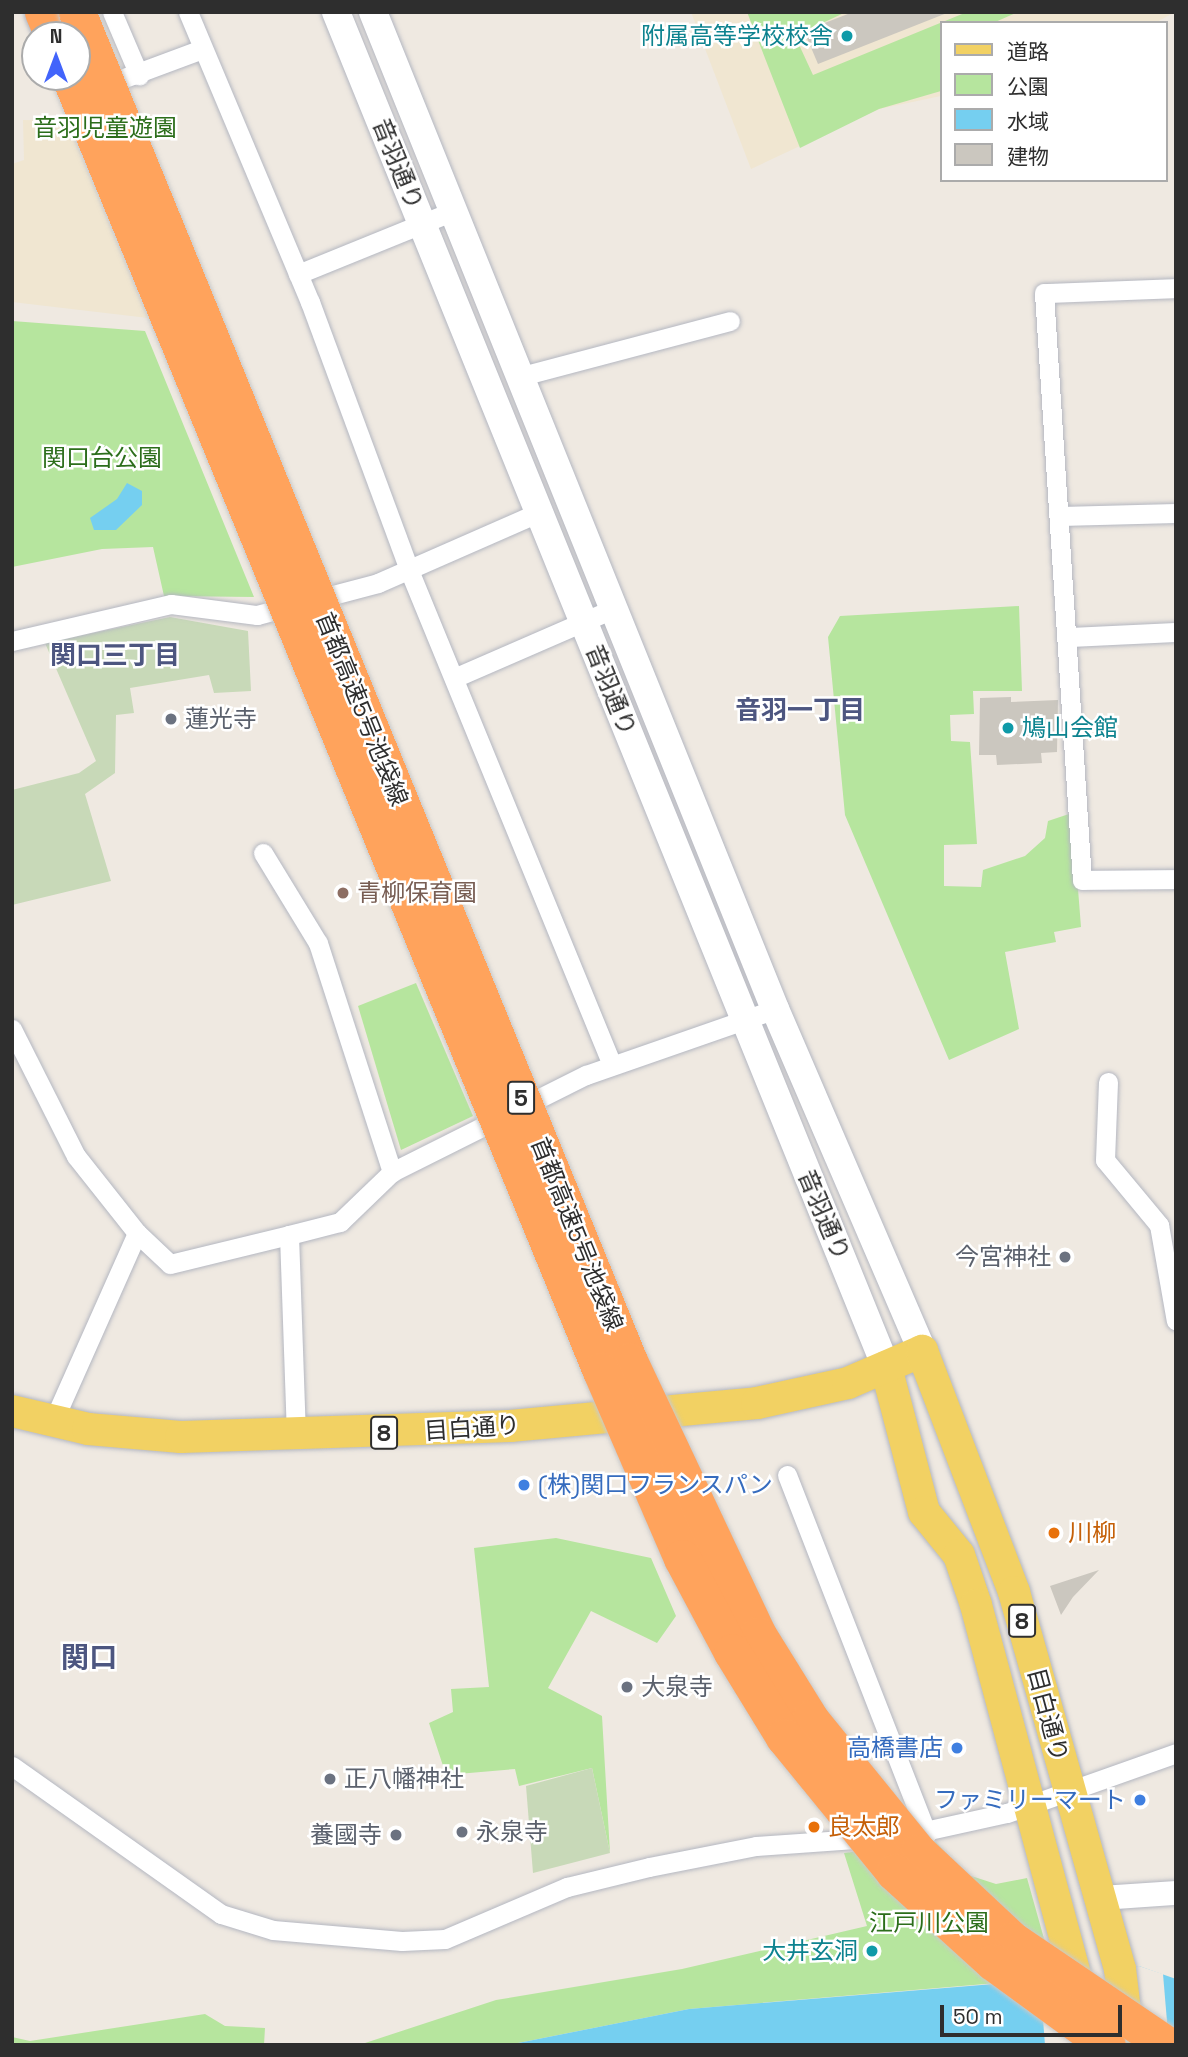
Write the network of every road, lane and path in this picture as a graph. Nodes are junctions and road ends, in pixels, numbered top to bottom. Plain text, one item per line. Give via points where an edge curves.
1 (77, 12) edge
2 (112, 12) edge
3 (188, 12) edge
4 (336, 12) edge
5 (373, 12) edge
6 (202, 49) junction
7 (139, 75) junction
8 (91, 82) edge
9 (83, 91) edge
10 (453, 211) junction
11 (421, 222) junction
12 (298, 274) junction
13 (1176, 288) edge
14 (730, 321) dead end
15 (522, 376) junction
16 (540, 512) junction
17 (1176, 513) edge
18 (1060, 516) junction
19 (410, 570) junction
20 (613, 609) junction
21 (583, 620) junction
22 (1176, 632) edge
23 (1069, 637) junction
24 (12, 641) edge
25 (454, 678) junction
26 (262, 853) dead end
27 (1176, 879) edge
28 (775, 1009) junction
29 (742, 1017) junction
30 (13, 1032) edge
31 (612, 1065) junction
32 (1108, 1082) dead end
33 (392, 1172) junction
34 (137, 1233) junction
35 (289, 1235) junction
36 (1176, 1321) edge
37 (922, 1351) junction
38 (886, 1367) junction
39 (12, 1411) edge
40 (52, 1422) junction
41 (296, 1435) junction
42 (786, 1475) dead end
43 (1176, 1753) edge
44 (12, 1766) edge
45 (1069, 1793) junction
46 (1031, 1805) junction
47 (927, 1834) junction
48 (1176, 1893) edge
49 (1102, 1898) junction
50 (1074, 1972) dead end
51 (1107, 2045) edge
52 (1129, 2045) edge
53 (1167, 2045) edge

1 - 53 highway, 首都高速5号池袋線 / 5, bridge via 629,1361 758,1636 810,1719 918,1853 1012,1940
2 - 7 street
3 - 6 street
4 - 11 main road, 音羽通り
5 - 10 main road, 音羽通り
6 - 7 street
6 - 12 street
7 - 8 street
9 - 51 highway, 首都高速5号池袋線 / 5, bridge via 616,1408 682,1558 784,1737 894,1872 993,1962
10 - 11 street
10 - 15 main road, 音羽通り
11 - 12 street
11 - 16 main road, 音羽通り
12 - 19 street
13 - 18 street via 1044,293
14 - 15 street
15 - 20 main road, 音羽通り
16 - 19 street
16 - 21 main road, 音羽通り
17 - 18 street
18 - 23 street
19 - 24 street via 257,615 171,604
19 - 25 street
20 - 21 street
20 - 28 main road, 音羽通り
21 - 25 street
21 - 29 main road, 音羽通り
22 - 23 street
23 - 27 street via 1082,880
25 - 31 street
26 - 33 street via 318,943
28 - 29 street
28 - 37 main road, 音羽通り
29 - 31 street
29 - 38 main road, 音羽通り
30 - 34 street via 76,1156
31 - 33 street
32 - 36 street via 1105,1160 1159,1225
33 - 35 street via 340,1222
34 - 35 street via 170,1264
34 - 40 street
35 - 41 street
37 - 38 main road, 目白通り / 8
37 - 45 main road, 目白通り / 8 via 1014,1592
38 - 41 main road, 目白通り / 8 via 835,1387 757,1403 510,1426
38 - 46 main road, 目白通り / 8 via 924,1512 958,1555 976,1605
39 - 40 main road, 目白通り / 8
40 - 41 main road, 目白通り / 8 via 128,1434
42 - 47 street
43 - 45 street
44 - 47 street via 220,1914 273,1930 402,1941 445,1939 567,1887 736,1849
45 - 46 street
45 - 49 main road, 目白通り / 8
46 - 47 street
46 - 50 main road, 目白通り / 8
48 - 49 street
49 - 52 main road, 目白通り / 8 via 1120,1969

